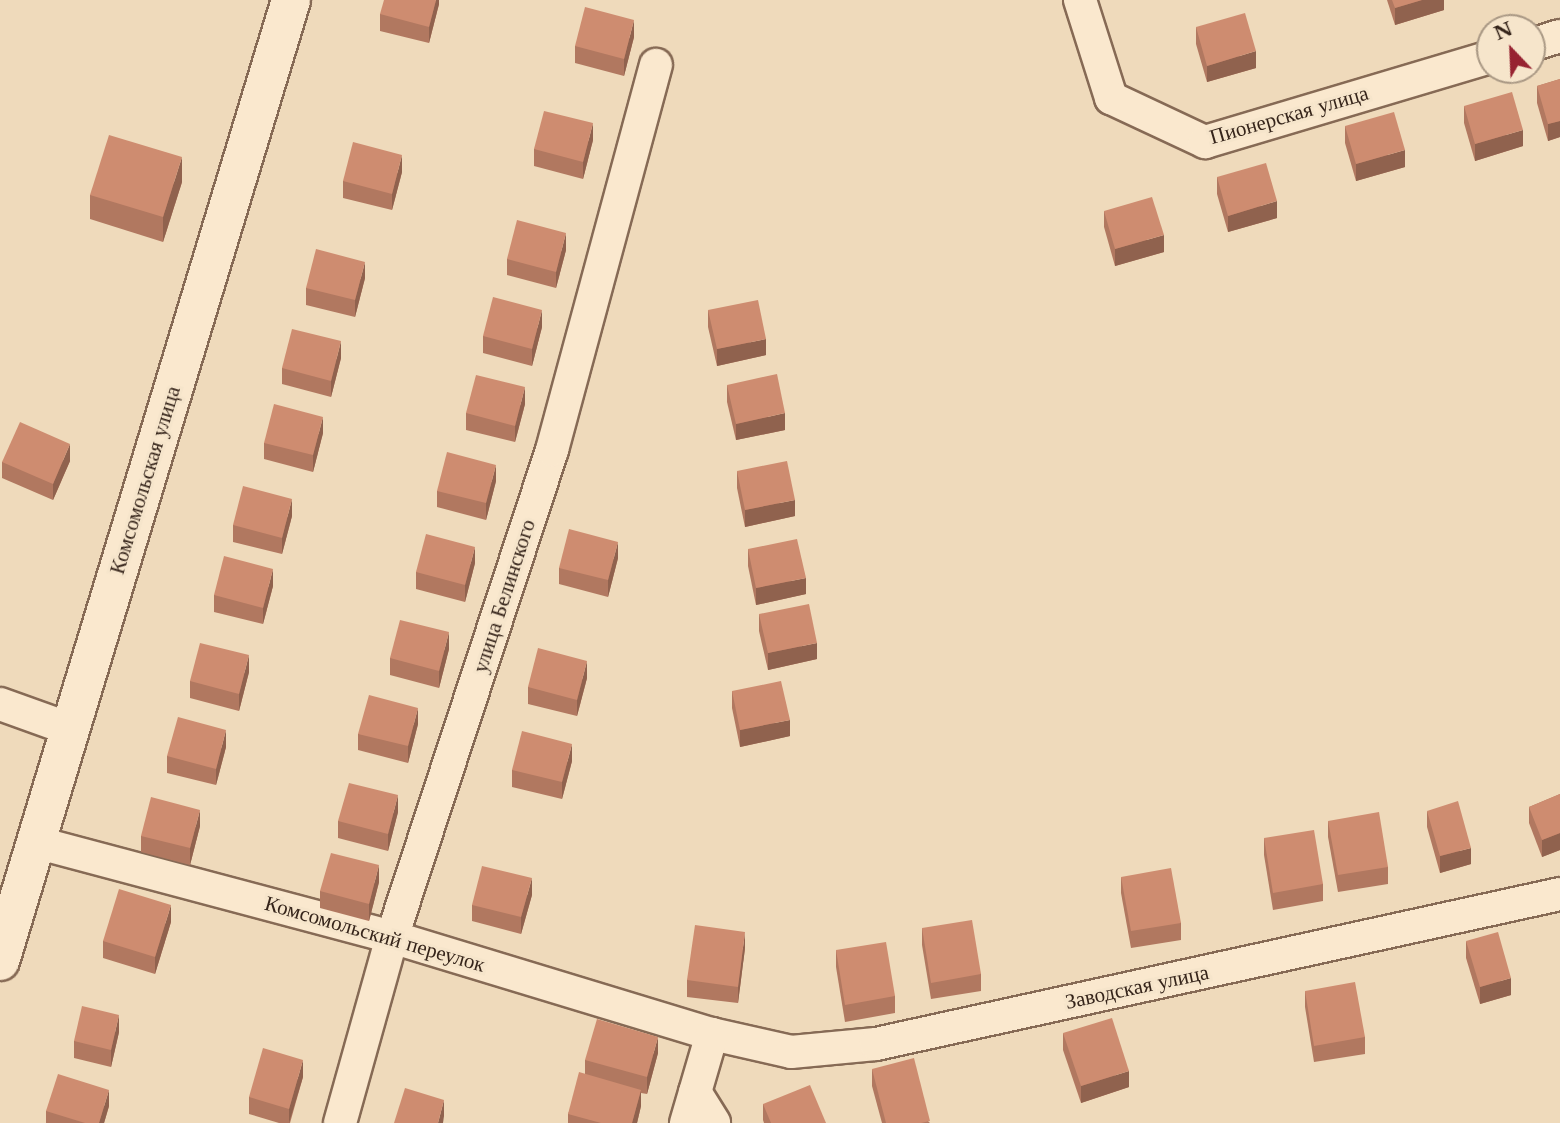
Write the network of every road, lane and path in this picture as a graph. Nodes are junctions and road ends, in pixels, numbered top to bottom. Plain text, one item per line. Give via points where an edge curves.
1 (291, 0) edge
2 (1080, 0) edge
3 (1476, 61) edge
4 (656, 65) dead end
5 (0, 704) edge
6 (69, 729) junction
7 (35, 842) junction
8 (1560, 894) edge
9 (392, 937) junction
10 (0, 961) edge
11 (712, 1034) junction
12 (695, 1092) junction
13 (340, 1123) edge
14 (686, 1123) edge
15 (714, 1123) edge

1 - 6 street, Комсомольская улица
2 - 3 street, Пионерская улица via 1111,98 1205,142
4 - 9 street, улица Белинского via 552,450
5 - 6 street
6 - 7 street, Комсомольская улица
7 - 9 street, Комсомольский переулок
7 - 10 street, Комсомольская улица
8 - 11 street, Заводская улица via 876,1044 791,1052
9 - 11 street, Комсомольский переулок
9 - 13 street, улица Белинского
11 - 12 street
12 - 14 street
12 - 15 street

